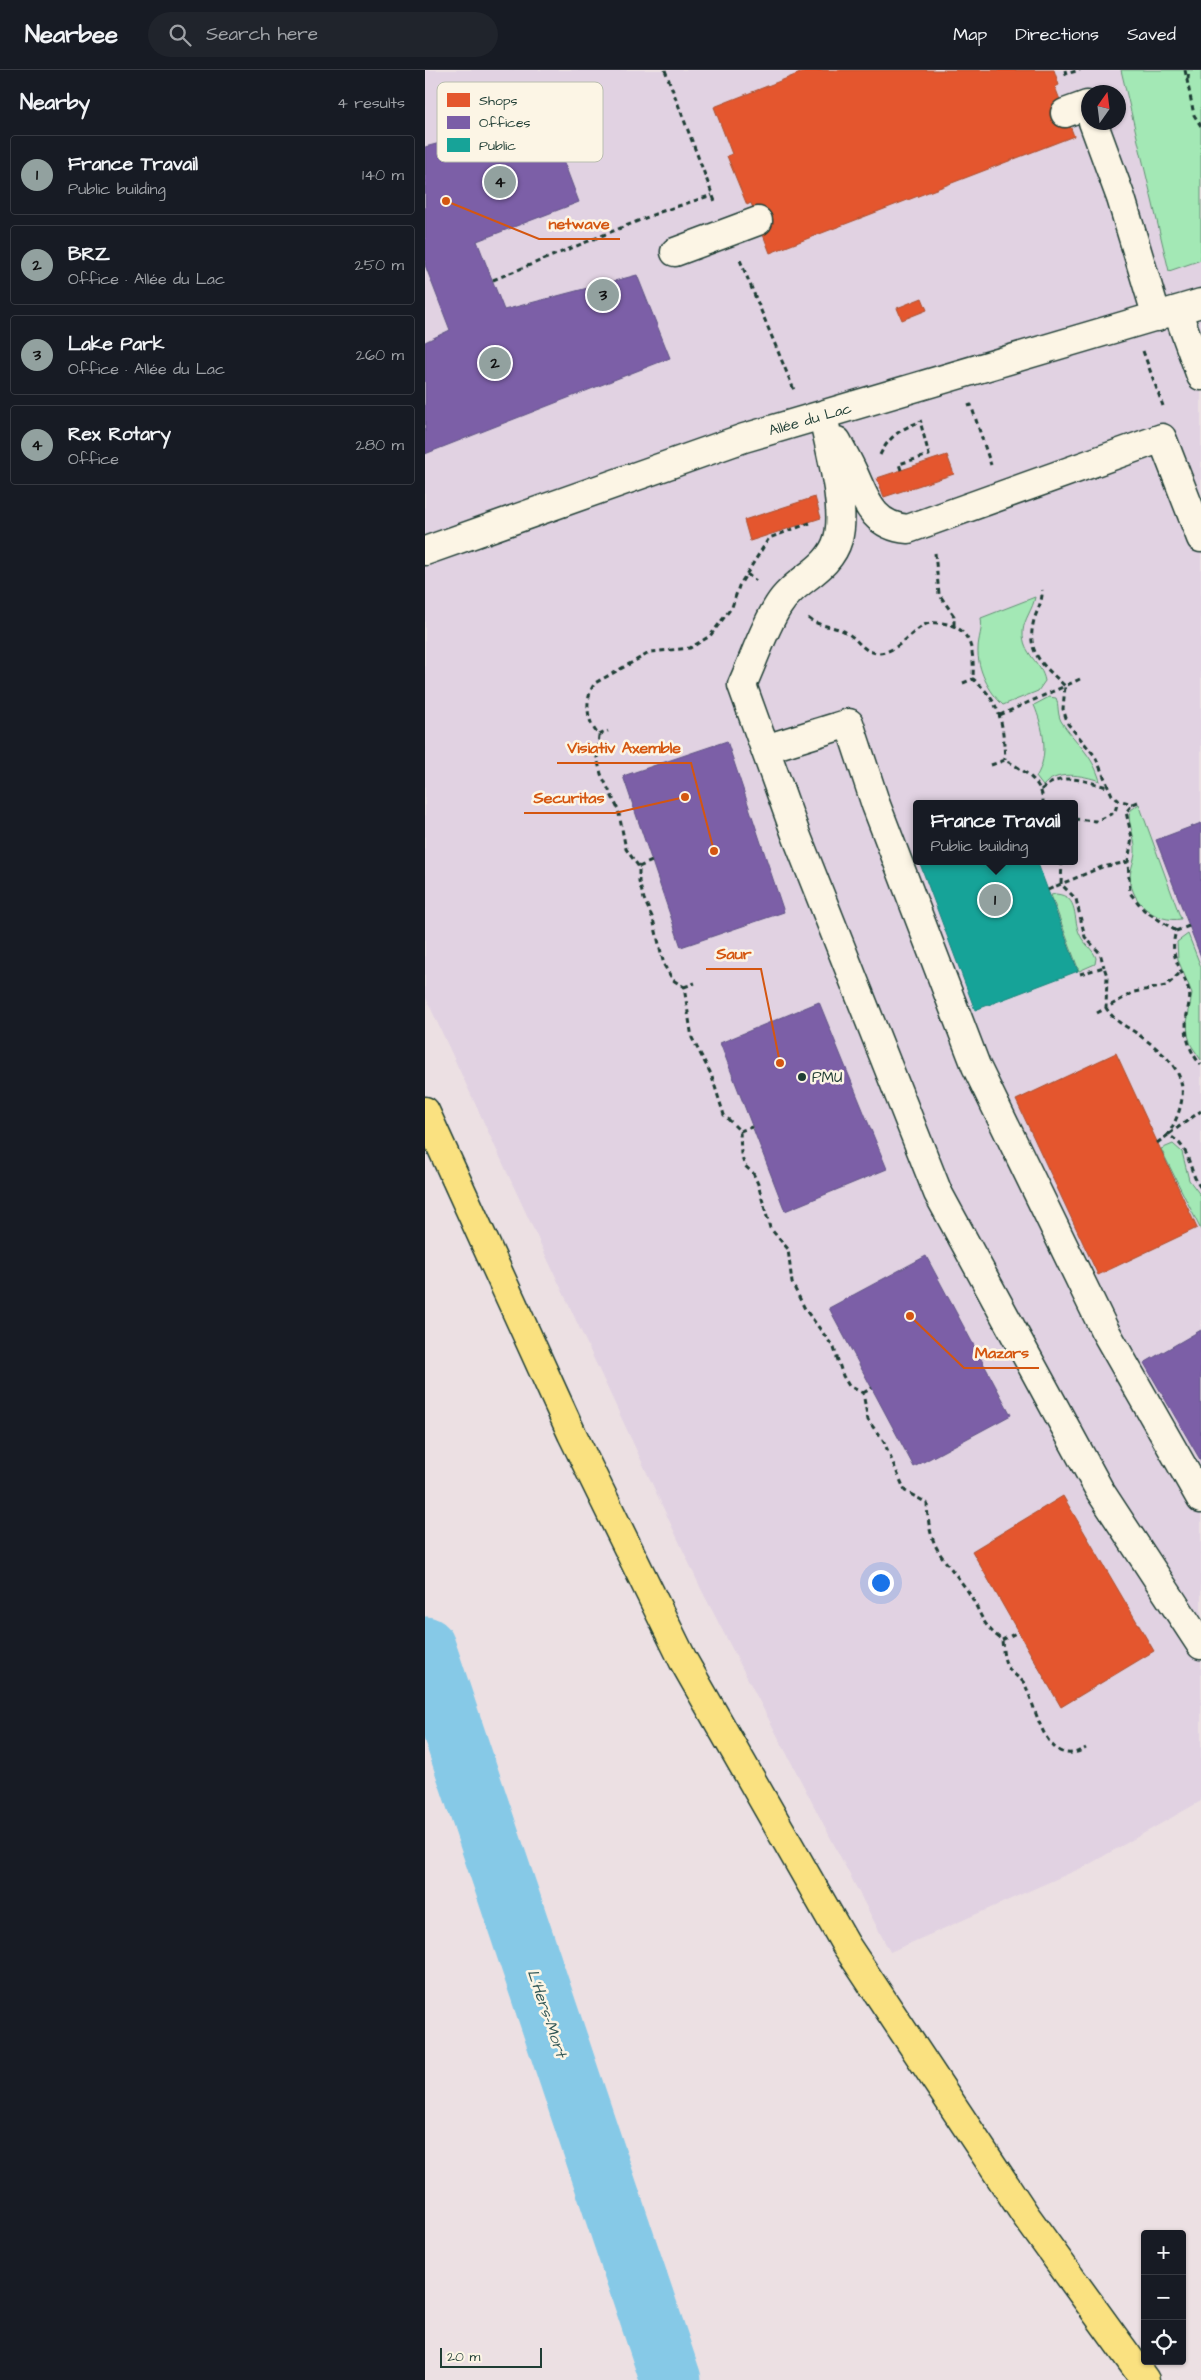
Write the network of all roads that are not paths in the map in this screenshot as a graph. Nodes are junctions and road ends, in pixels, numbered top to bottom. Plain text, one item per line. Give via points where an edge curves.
1 (1096, 130) edge
2 (758, 222) dead end
3 (675, 252) dead end
4 (1168, 313) edge
5 (1201, 376) edge
6 (823, 415) junction
7 (1201, 538) edge
8 (425, 550) edge
9 (765, 749) junction
10 (425, 1111) edge
11 (1201, 1499) edge
12 (1201, 1645) edge
13 (1145, 2380) edge

1 - 4 street
2 - 3 street
4 - 5 street
4 - 6 street, Allée du Lac
6 - 7 street via 869,506 882,522 897,528 908,529 924,524 1163,438
6 - 8 street, Allée du Lac via 745,438
6 - 9 street via 841,522 830,558 778,605 742,685
9 - 11 street via 849,723 876,805 976,1066 1105,1329
9 - 12 street via 939,1193 1100,1491
10 - 13 main road via 572,1434 683,1660 846,1945 1026,2216

